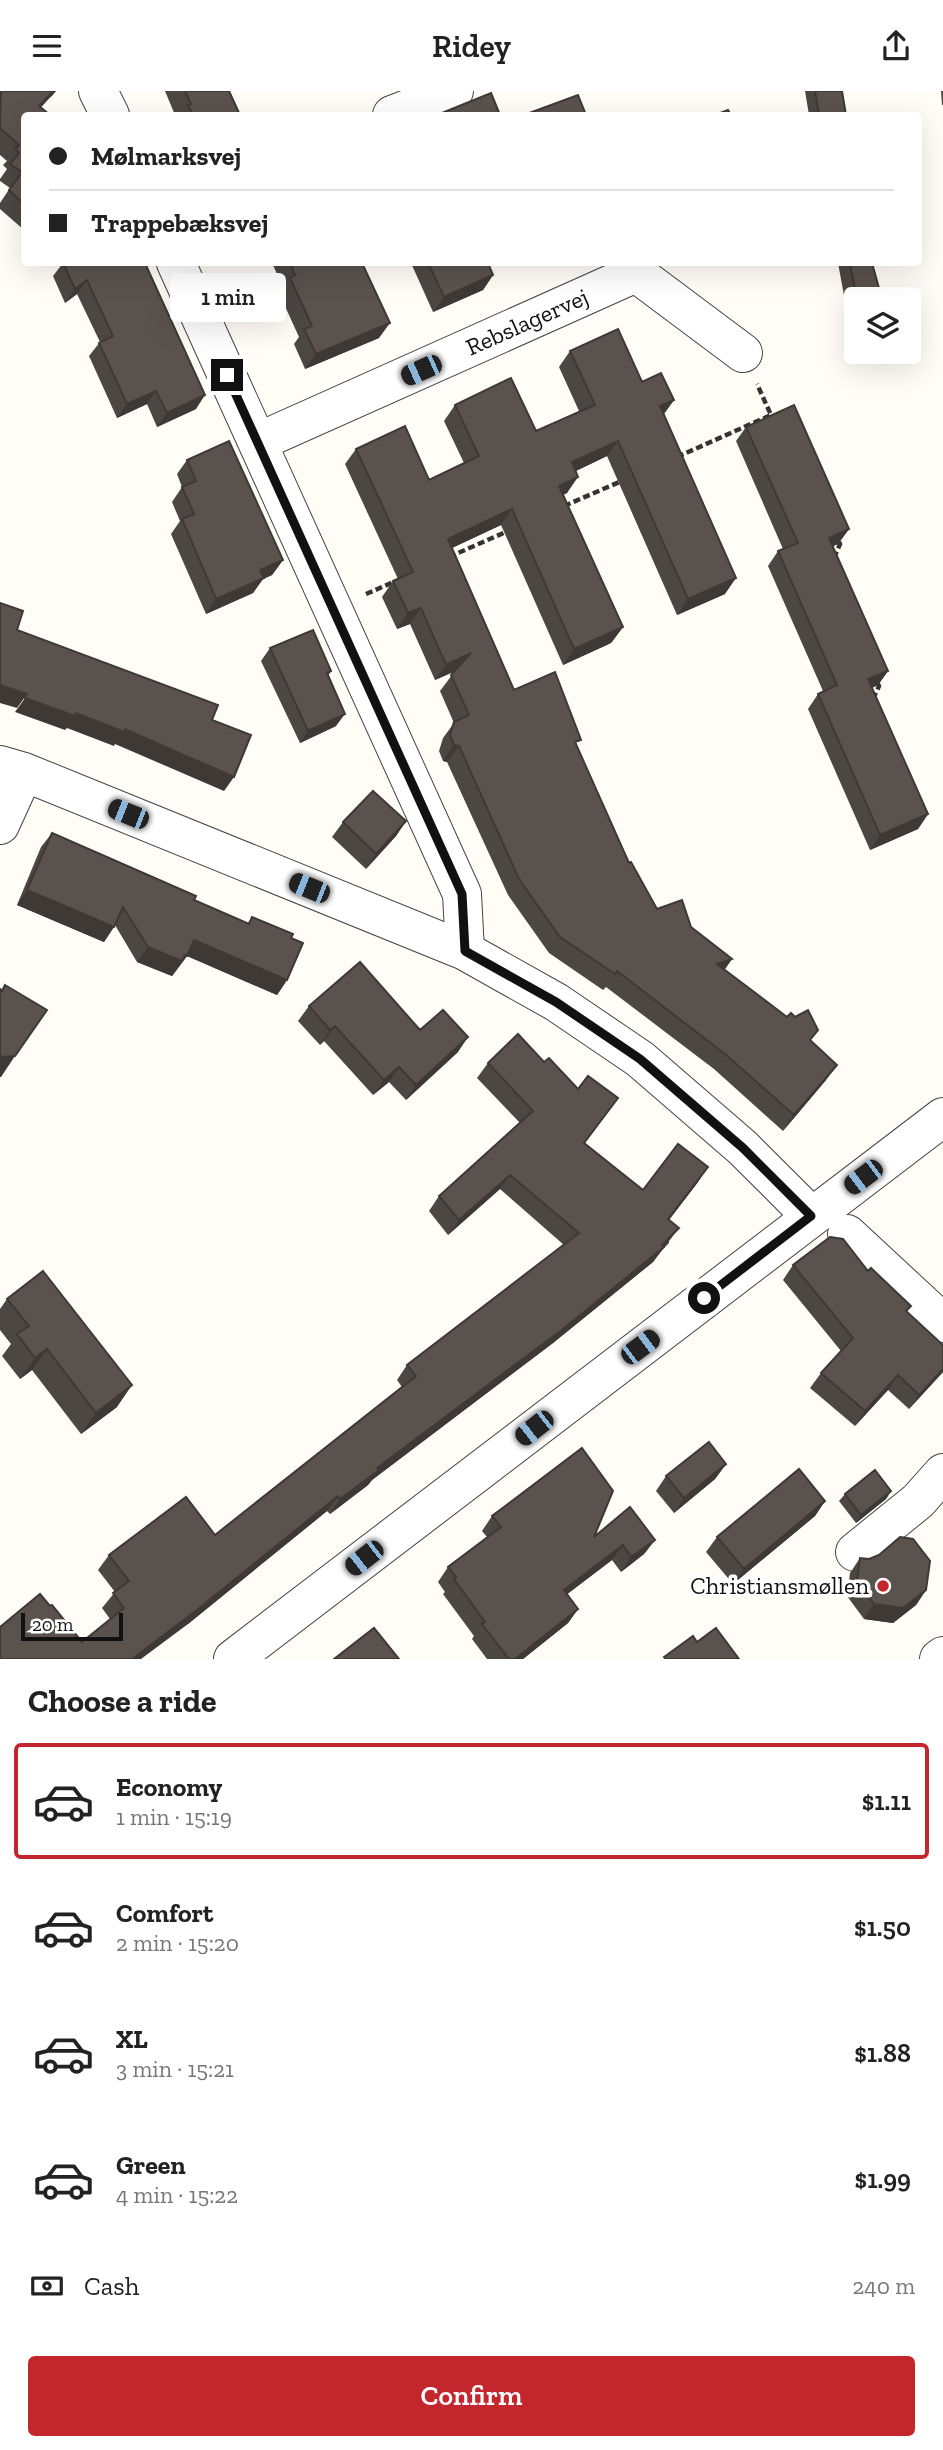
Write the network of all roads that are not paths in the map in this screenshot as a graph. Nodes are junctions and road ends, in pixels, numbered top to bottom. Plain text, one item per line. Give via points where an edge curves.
1 (99, 91) edge
2 (454, 91) edge
3 (109, 112) edge
4 (400, 112) edge
5 (177, 266) edge
6 (743, 353) road end
7 (258, 442) junction
8 (12, 769) edge
9 (0, 825) edge
10 (465, 951) junction
11 (943, 1117) edge
12 (827, 1219) junction
13 (943, 1323) edge
14 (943, 1473) edge
15 (855, 1552) dead end
16 (943, 1655) edge
17 (233, 1659) edge
18 (939, 1659) edge

1 - 3 street
2 - 4 street
5 - 7 street
6 - 7 street, Rebslagervej via 636,273
7 - 10 street via 462,894
8 - 9 street
8 - 10 street
10 - 12 street via 556,1002 640,1059
11 - 12 street
12 - 13 street
12 - 17 street
14 - 15 street via 918,1501
16 - 18 street

